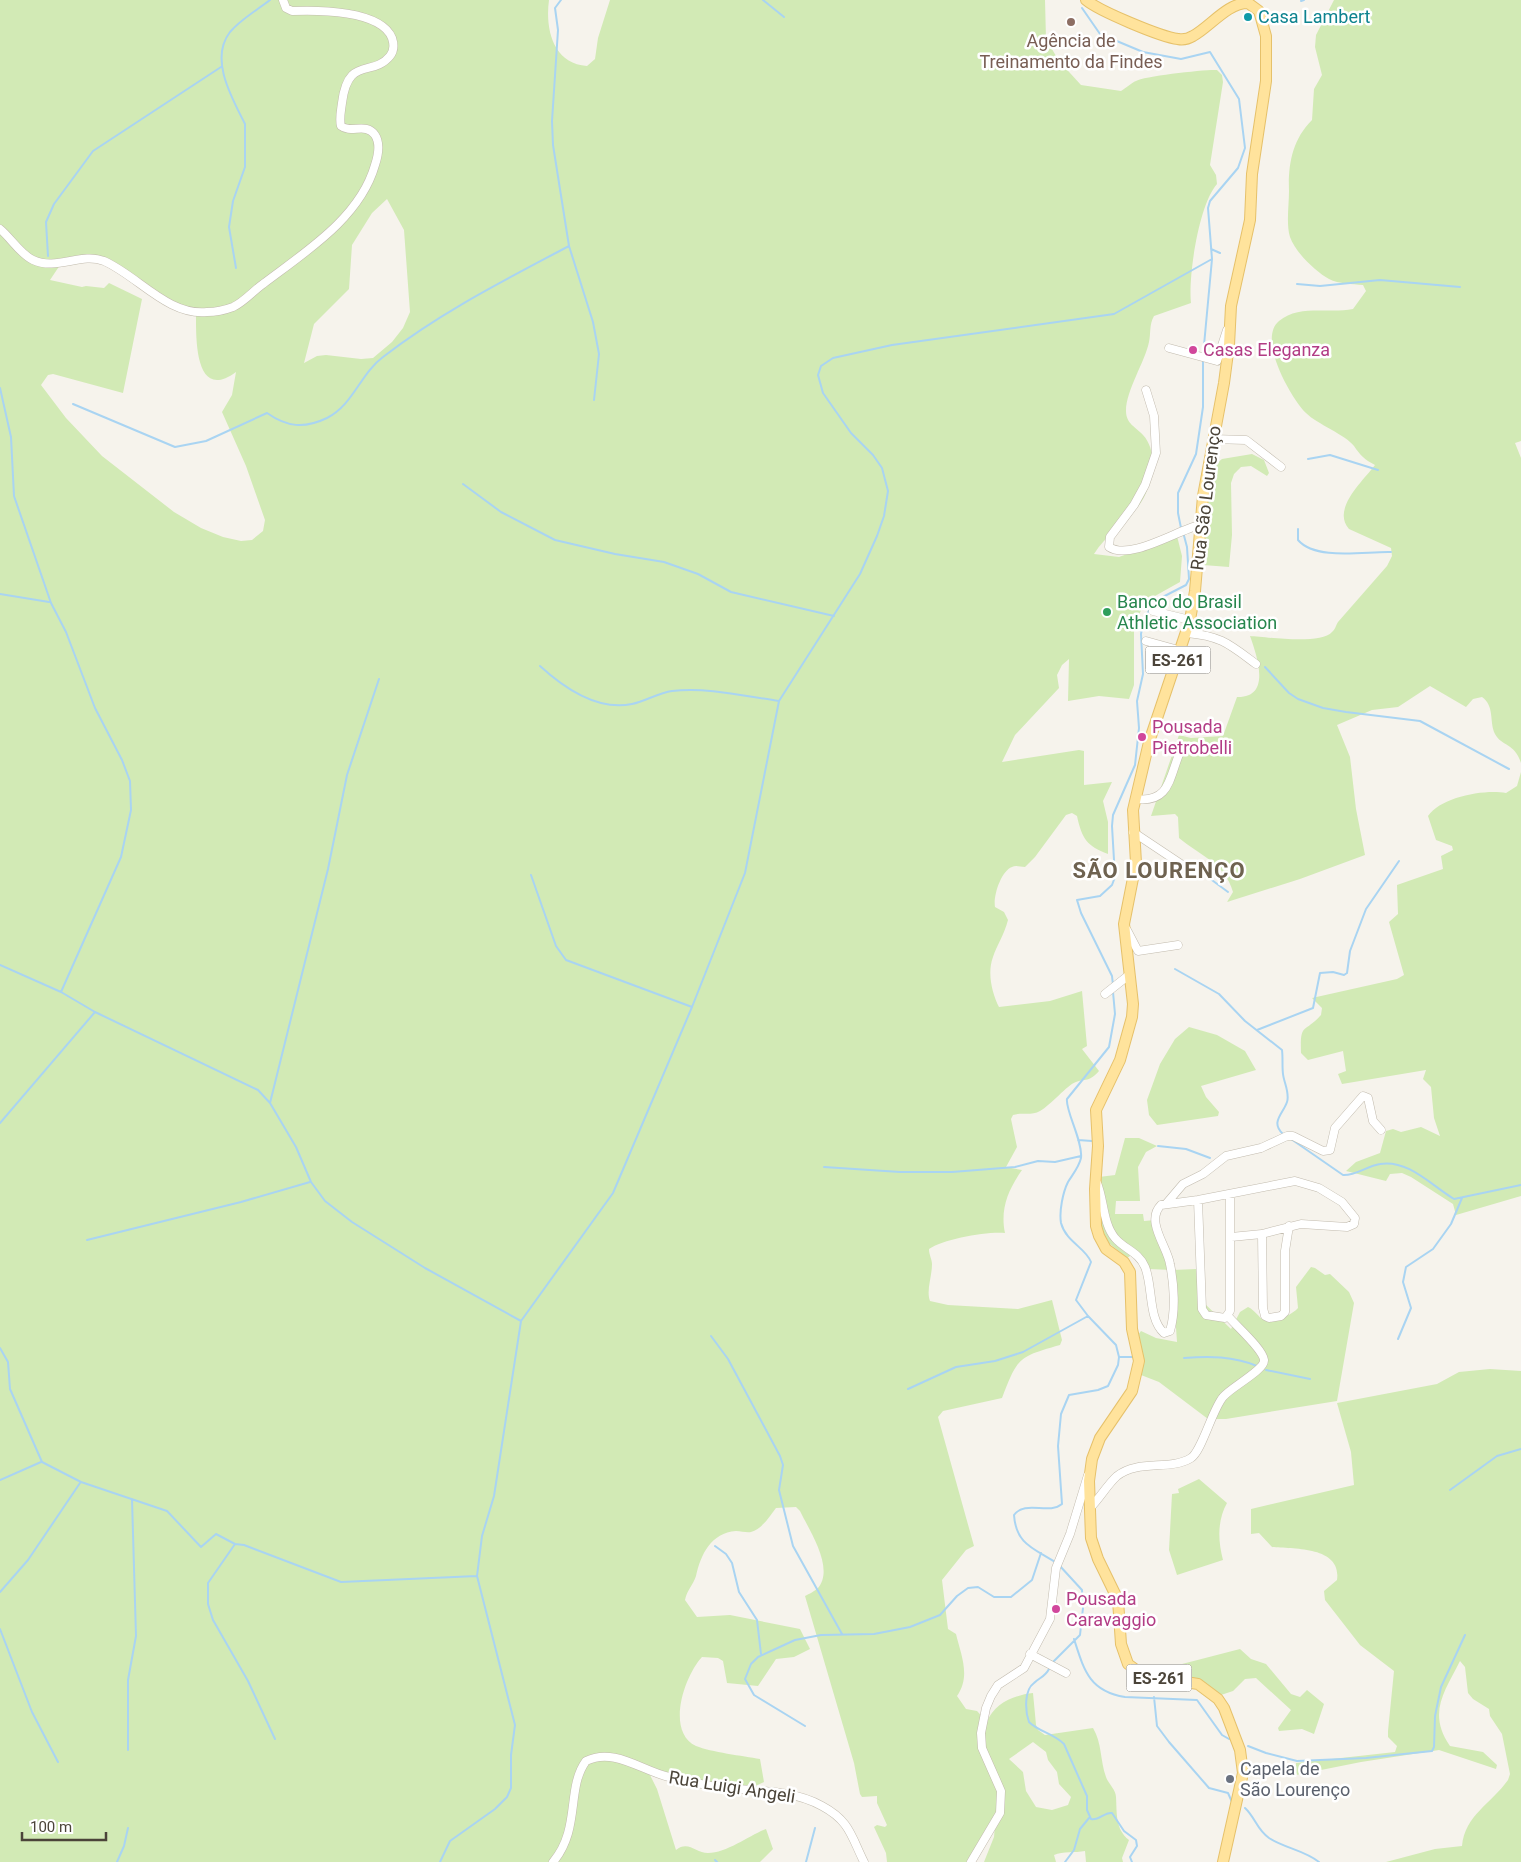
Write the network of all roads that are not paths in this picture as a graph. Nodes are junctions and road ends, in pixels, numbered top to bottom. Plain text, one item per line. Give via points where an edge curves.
1 (283, 0) edge
2 (1086, 0) edge
3 (1248, 1) edge
4 (0, 229) edge
5 (1230, 316) junction
6 (1169, 348) dead end
7 (1146, 390) dead end
8 (1212, 439) junction
9 (1281, 468) dead end
10 (1200, 525) junction
11 (1153, 611) dead end
12 (1190, 620) junction
13 (1187, 632) junction
14 (1146, 641) dead end
15 (1182, 651) junction
16 (1256, 664) dead end
17 (1180, 752) dead end
18 (1136, 799) junction
19 (1133, 832) junction
20 (1196, 874) dead end
21 (1124, 924) junction
22 (1178, 945) dead end
23 (1128, 975) junction
24 (1110, 990) dead end
25 (1381, 1130) dead end
26 (1096, 1178) junction
27 (1230, 1194) junction
28 (1198, 1200) junction
29 (1166, 1204) junction
30 (1289, 1226) junction
31 (1262, 1234) junction
32 (1231, 1237) junction
33 (1228, 1316) junction
34 (1090, 1471) junction
35 (1090, 1508) junction
36 (1030, 1654) junction
37 (1066, 1673) dead end
38 (554, 1862) edge
39 (864, 1862) edge
40 (972, 1862) edge
41 (1223, 1862) edge

1 - 4 street via 286,8 292,11 332,11 369,20 390,34 394,45 386,60 354,74 343,95 341,126 346,129 365,128 377,140 377,159 372,176 347,215 297,258 232,307 194,313 174,306 102,260 88,259 57,265 31,259
2 - 3 main road, Rua São Lourenço / ES-261 via 1179,39 1193,36 1236,4
3 - 5 main road, Rua São Lourenço / ES-261 via 1263,20 1266,81 1252,174 1249,232
5 - 6 street via 1219,360
5 - 8 main road, Rua São Lourenço / ES-261 via 1224,383
7 - 10 street via 1154,416 1156,453 1145,485 1108,544 1116,550 1138,549
8 - 9 street via 1246,440
8 - 10 main road, Rua São Lourenço / ES-261
10 - 12 main road, Rua São Lourenço / ES-261
11 - 12 street
12 - 13 main road, Rua São Lourenço / ES-261
13 - 15 main road, Rua São Lourenço / ES-261
13 - 16 street via 1211,635
14 - 15 street
15 - 18 main road, Rua São Lourenço / ES-261 via 1149,742
17 - 18 street via 1162,795 1148,800
18 - 19 main road, Rua São Lourenço / ES-261
19 - 20 street
19 - 21 main road, Rua São Lourenço / ES-261 via 1135,871
21 - 22 street via 1138,951
21 - 23 main road, Rua São Lourenço / ES-261
23 - 24 street
23 - 26 main road, Rua São Lourenço / ES-261 via 1133,1004 1128,1033 1120,1060 1096,1110
25 - 29 street via 1371,1116 1368,1098 1363,1096 1335,1128 1330,1150 1287,1136 1261,1148 1226,1156 1203,1174 1183,1184
26 - 29 street via 1108,1227 1114,1237 1145,1266 1154,1312 1160,1329 1167,1333 1172,1324 1170,1266 1155,1217 1157,1209
26 - 34 main road, Rua São Lourenço / ES-261 via 1098,1236 1106,1249 1124,1262 1130,1272 1132,1329 1139,1361 1132,1391 1100,1438
27 - 28 street
27 - 30 street via 1300,1182 1319,1188 1342,1202 1354,1214 1355,1221 1345,1228
27 - 32 street
28 - 29 street
28 - 33 street via 1202,1310 1206,1315
30 - 31 street
30 - 31 street via 1285,1251 1285,1312 1269,1318 1263,1308
31 - 32 street
32 - 33 street
33 - 35 street via 1262,1352 1264,1364 1238,1382 1218,1404 1195,1454 1185,1460 1128,1470 1118,1476
34 - 35 main road, ES-261
34 - 36 street via 1056,1568 1050,1619
35 - 41 main road, ES-261 via 1094,1549 1118,1600 1121,1644 1128,1664 1143,1675 1198,1684 1208,1690 1224,1708 1240,1750 1242,1783
36 - 37 street
36 - 40 street via 1024,1668 998,1685 986,1708 982,1748 999,1784 1002,1806
38 - 39 street, Rua Luigi Angeli via 572,1823 578,1781 586,1761 602,1756 614,1757 658,1774 724,1788 786,1794 821,1805 846,1825

